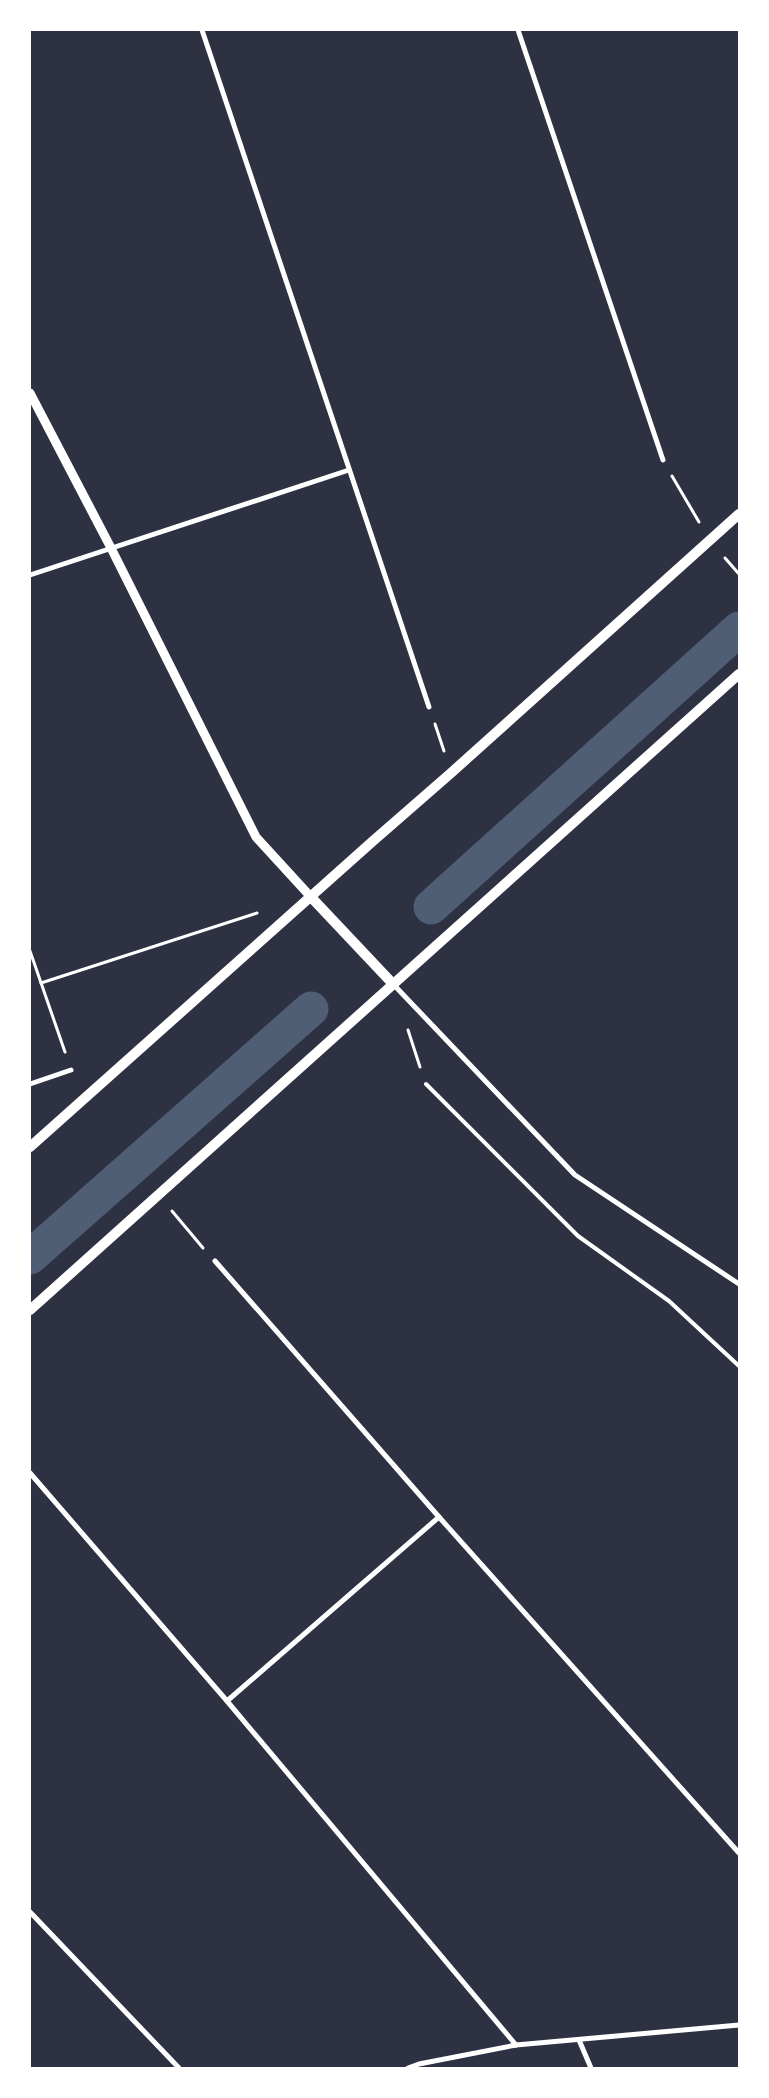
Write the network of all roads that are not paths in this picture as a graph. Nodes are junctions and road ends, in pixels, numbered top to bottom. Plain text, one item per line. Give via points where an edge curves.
1 (202, 30) edge
2 (518, 30) edge
3 (30, 393) edge
4 (663, 460) road end
5 (349, 470) junction
6 (739, 514) edge
7 (111, 548) junction
8 (30, 575) edge
9 (739, 674) edge
10 (429, 707) road end
11 (310, 896) junction
12 (393, 984) junction
13 (71, 1070) road end
14 (30, 1084) edge
15 (426, 1084) road end
16 (30, 1147) edge
17 (215, 1262) road end
18 (739, 1284) edge
19 (30, 1310) edge
20 (739, 1366) edge
21 (30, 1473) edge
22 (439, 1517) junction
23 (228, 1701) junction
24 (739, 1853) edge
25 (30, 1912) edge
26 (739, 2025) edge
27 (579, 2040) junction
28 (516, 2045) junction
29 (179, 2068) edge
30 (408, 2068) edge
31 (591, 2068) edge

1 - 5 street
2 - 4 street
3 - 7 street
5 - 7 street
5 - 10 street
6 - 11 main road via 451,774
7 - 8 street
7 - 11 street via 256,837
9 - 12 main road
11 - 12 main road
11 - 16 main road
12 - 18 street via 576,1175
12 - 19 main road
13 - 14 street
15 - 20 lane via 578,1236 668,1301
17 - 22 street
21 - 23 street
22 - 23 street
22 - 24 street
23 - 28 street
25 - 29 street
26 - 27 street
27 - 28 street
27 - 31 street
28 - 30 street

